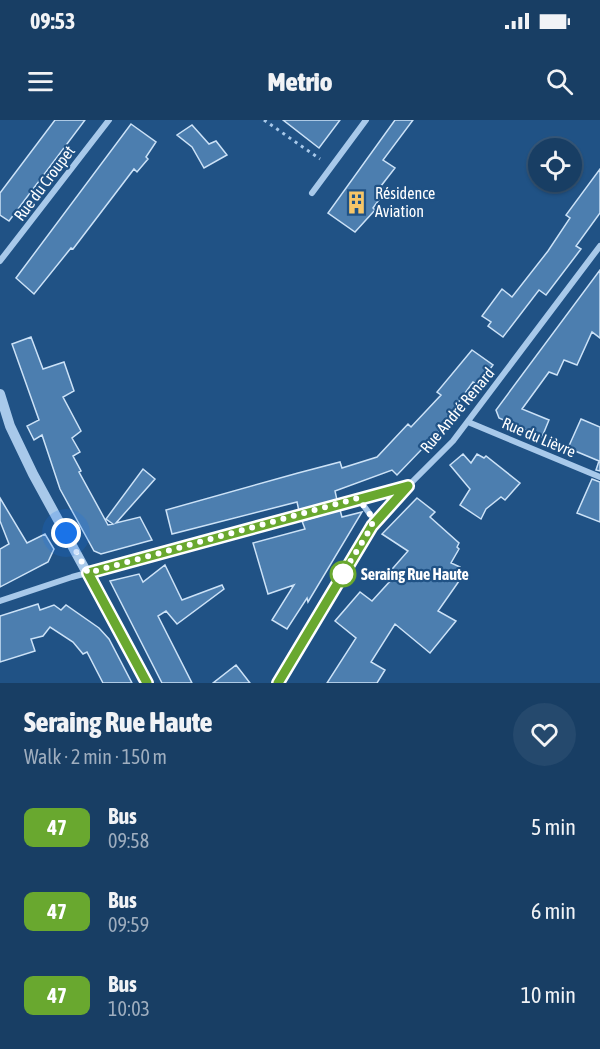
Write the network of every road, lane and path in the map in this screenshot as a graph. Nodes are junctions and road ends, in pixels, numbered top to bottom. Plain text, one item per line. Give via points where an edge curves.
1 (109, 120) edge
2 (264, 120) edge
3 (366, 120) edge
4 (320, 159) dead end
5 (312, 193) dead end
6 (600, 246) edge
7 (0, 261) edge
8 (0, 394) edge
9 (468, 422) junction
10 (600, 477) edge
11 (408, 486) junction
12 (358, 498) junction
13 (372, 526) junction
14 (88, 573) junction
15 (0, 601) edge
16 (147, 683) edge
17 (278, 683) edge

1 - 7 street, Rue du Croupet
2 - 4 path
3 - 5 street
6 - 9 street, Rue André Renard
8 - 14 street via 33,474
9 - 10 street, Rue du Lièvre
9 - 11 street, Rue André Renard
11 - 12 street
11 - 13 street, Rue André Renard
12 - 13 street via 372,517
12 - 14 street
13 - 17 street, Rue André Renard
14 - 15 street
14 - 16 street

